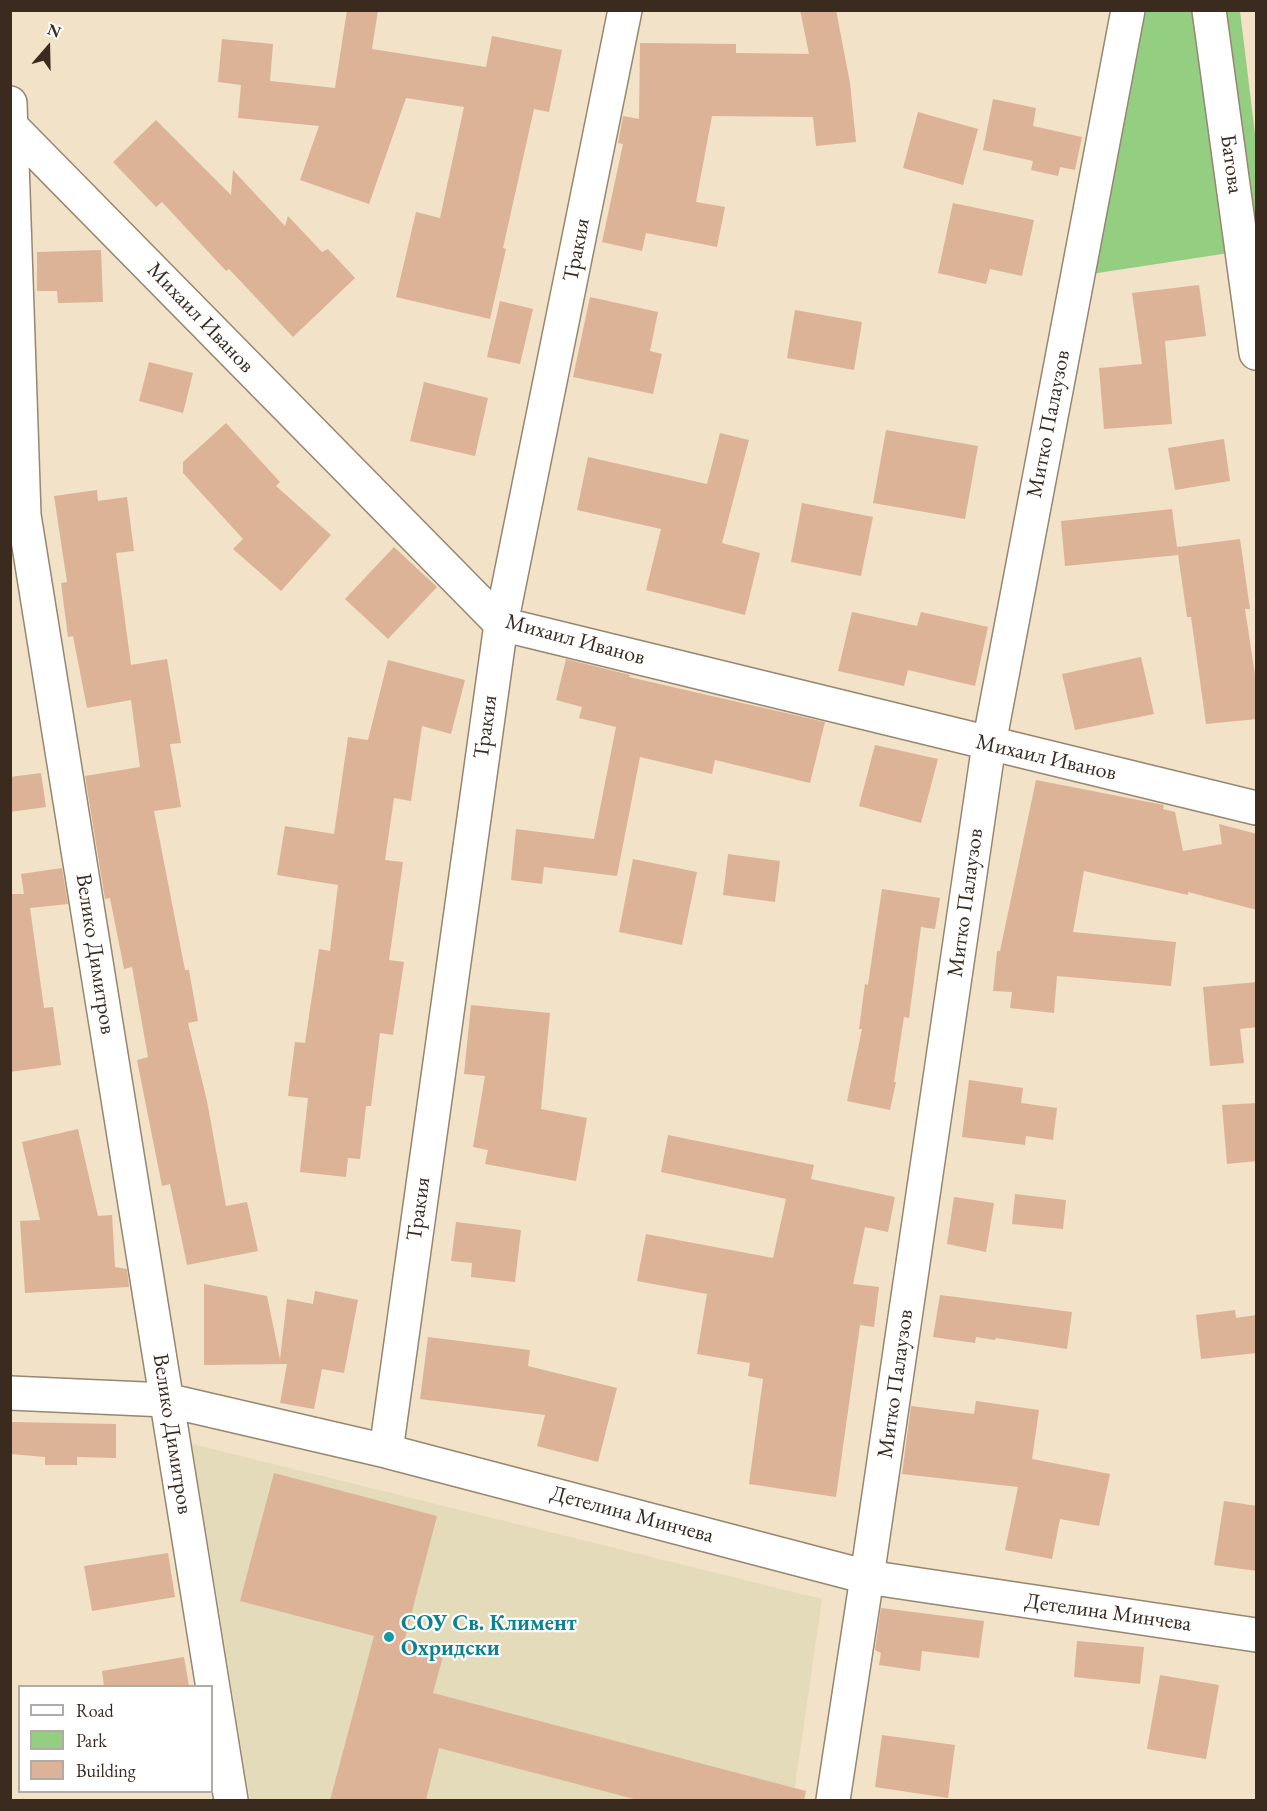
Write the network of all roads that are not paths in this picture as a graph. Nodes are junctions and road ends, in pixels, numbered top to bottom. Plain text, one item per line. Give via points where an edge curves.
1 (625, 10) edge
2 (1128, 10) edge
3 (1209, 10) edge
4 (10, 103) edge
5 (11, 125) edge
6 (1257, 353) edge
7 (501, 624) junction
8 (989, 744) junction
9 (1257, 808) edge
10 (10, 1393) edge
11 (166, 1400) junction
12 (386, 1451) junction
13 (867, 1577) junction
14 (1257, 1635) edge
15 (212, 1685) edge
16 (213, 1689) edge
17 (231, 1800) edge
18 (833, 1800) edge

1 - 7 street, Тракия
2 - 8 street, Митко Палаузов
3 - 6 street, Батова
4 - 5 street, Велико Димитров
5 - 7 street, Михаил Иванов
5 - 11 street, Велико Димитров via 24,515
7 - 8 street, Михаил Иванов
7 - 12 street, Тракия
8 - 9 street, Михаил Иванов
8 - 13 street, Митко Палаузов
10 - 11 street, Детелина Минчева
11 - 12 street, Детелина Минчева
11 - 15 street, Велико Димитров
12 - 13 street, Детелина Минчева
13 - 14 street, Детелина Минчева
13 - 18 street, Митко Палаузов
16 - 17 street, Велико Димитров

